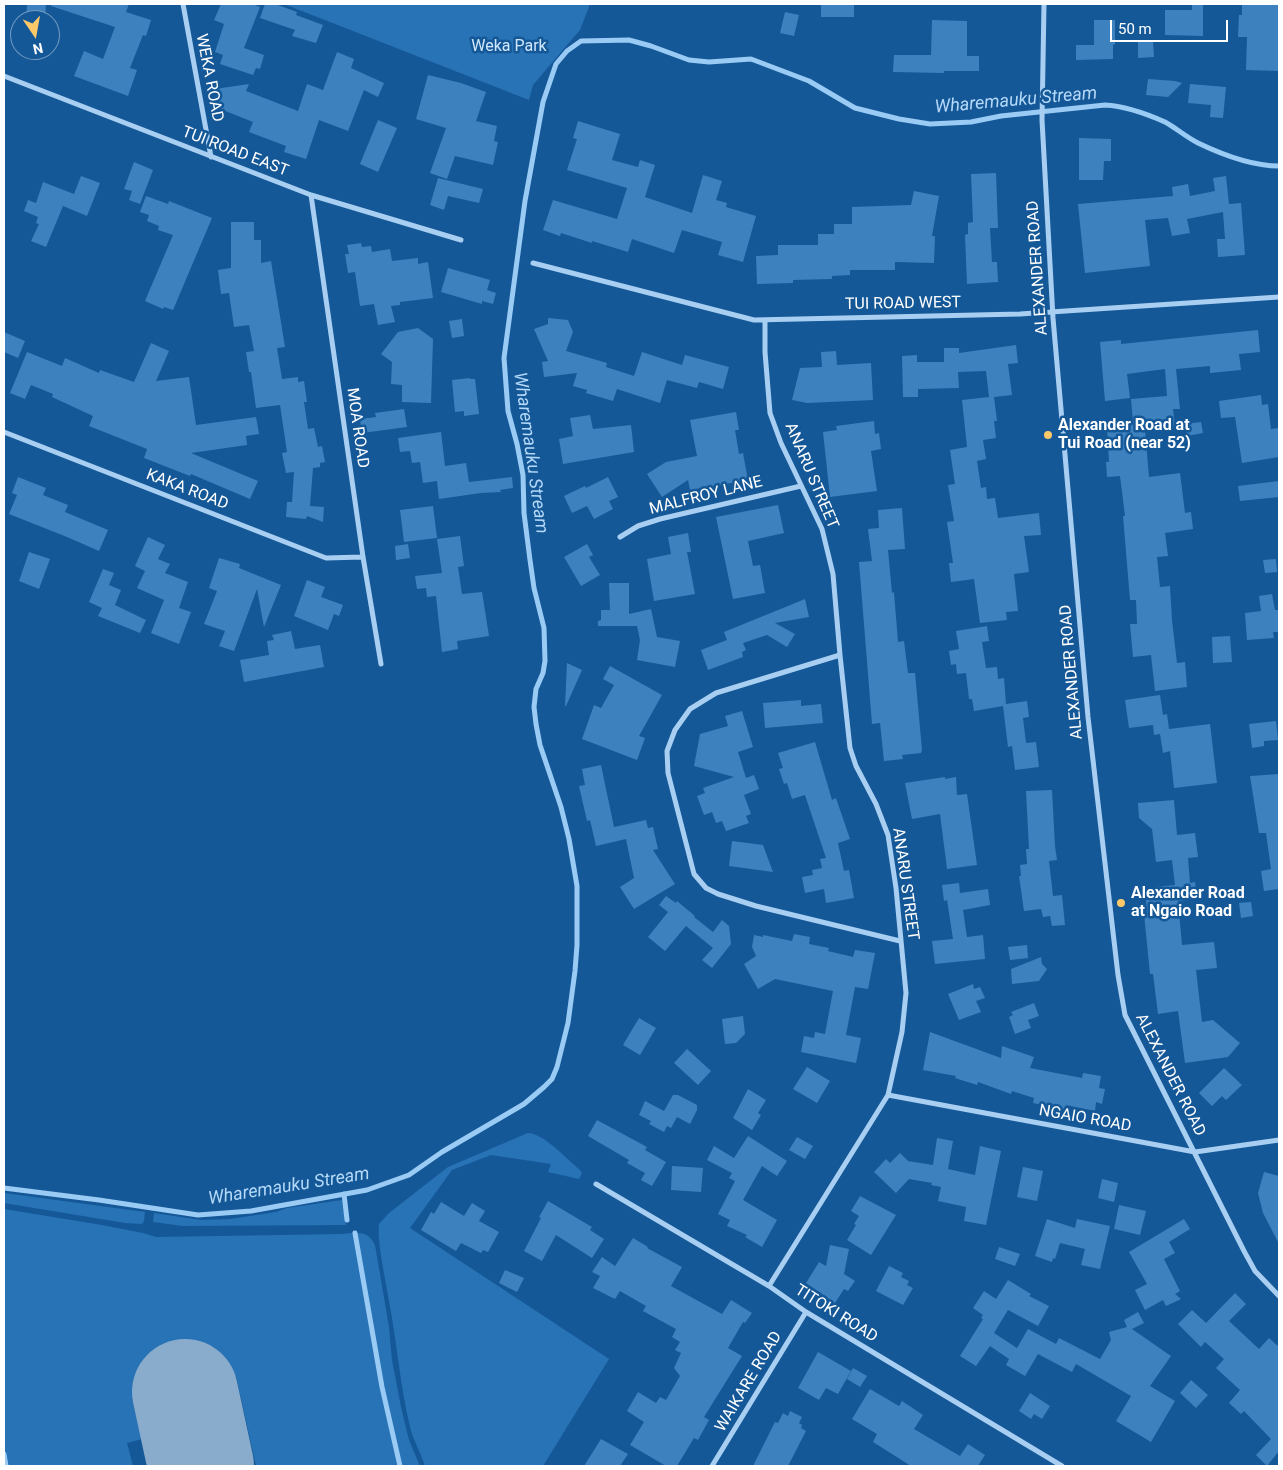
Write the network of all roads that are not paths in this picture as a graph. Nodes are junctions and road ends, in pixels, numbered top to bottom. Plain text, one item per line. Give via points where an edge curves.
1 (183, 4) edge
2 (1044, 4) edge
3 (4, 76) edge
4 (211, 157) junction
5 (311, 194) junction
6 (461, 240) dead end
7 (533, 263) dead end
8 (1279, 297) edge
9 (1052, 311) junction
10 (765, 320) junction
11 (4, 432) edge
12 (801, 486) junction
13 (620, 537) dead end
14 (363, 557) junction
15 (840, 655) junction
16 (381, 664) dead end
17 (900, 941) junction
18 (888, 1095) junction
19 (1279, 1140) edge
20 (1194, 1152) junction
21 (596, 1184) dead end
22 (769, 1286) junction
23 (1279, 1296) edge
24 (806, 1312) junction
25 (712, 1466) edge
26 (1062, 1466) edge

1 - 4 street, WEKA ROAD
2 - 9 street, ALEXANDER ROAD via 1042,120
3 - 4 street, TUI ROAD EAST
4 - 5 street, TUI ROAD EAST
5 - 6 street, TUI ROAD EAST
5 - 14 street, MOA ROAD
7 - 10 street, TUI ROAD WEST via 738,317
8 - 9 street, TUI ROAD WEST
9 - 10 street, TUI ROAD WEST
9 - 20 street, ALEXANDER ROAD via 1088,717 1118,975 1125,1015
10 - 12 street, ANARU STREET via 770,413
11 - 14 street, KAKA ROAD via 326,558
12 - 13 street, MALFROY LANE via 660,519 638,526
12 - 15 street, ANARU STREET via 822,529 832,574
14 - 16 street, MOA ROAD
15 - 17 street, ANARU STREET via 850,748 888,835
15 - 17 street via 716,693 690,709 674,730 667,750 668,773 694,874 706,888 756,906
17 - 18 street, ANARU STREET via 906,993 902,1032
18 - 20 street, NGAIO ROAD
18 - 22 street, ANARU STREET
19 - 20 street, NGAIO ROAD
20 - 23 street, ALEXANDER ROAD via 1255,1271
21 - 22 street, TITOKI ROAD
22 - 24 street, TITOKI ROAD
24 - 25 street, WAIKARE ROAD
24 - 26 street, TITOKI ROAD

